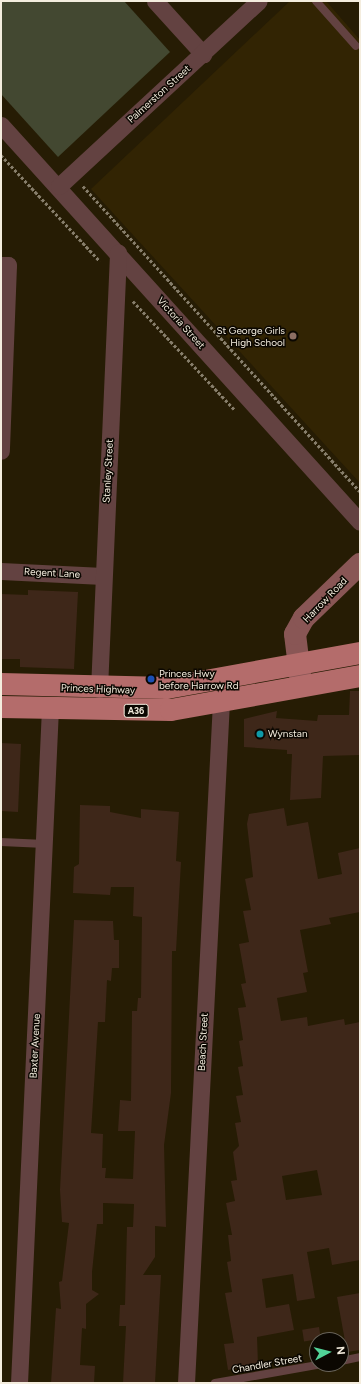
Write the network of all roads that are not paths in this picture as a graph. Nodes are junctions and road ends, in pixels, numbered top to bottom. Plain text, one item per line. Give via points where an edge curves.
1 (155, 1) edge
2 (259, 1) edge
3 (316, 1) edge
4 (356, 46) dead end
5 (203, 54) junction
6 (1, 125) edge
7 (58, 186) junction
8 (118, 252) junction
9 (1, 265) edge
10 (1, 451) edge
11 (360, 522) edge
12 (360, 564) edge
13 (1, 570) edge
14 (103, 576) junction
15 (360, 653) edge
16 (300, 675) junction
17 (360, 676) edge
18 (1, 684) edge
19 (99, 689) junction
20 (221, 702) junction
21 (1, 707) edge
22 (50, 708) junction
23 (1, 842) edge
24 (45, 844) junction
25 (360, 1357) edge
26 (349, 1359) edge
27 (309, 1366) edge
28 (19, 1383) edge
29 (186, 1383) edge
30 (215, 1383) edge

1 - 5 street
2 - 5 street, Palmerston Street
3 - 4 lane
5 - 7 street, Palmerston Street
6 - 7 street, Victoria Street
7 - 8 street, Victoria Street
8 - 11 street, Victoria Street
8 - 14 street, Stanley Street
9 - 10 street via 8,265
12 - 16 main road, Harrow Road via 304,618 296,634
13 - 14 street, Regent Lane
14 - 19 street, Stanley Street
15 - 16 highway, Princes Highway / A36
16 - 17 highway, Princes Highway / A36
16 - 19 highway, Princes Highway / A36 via 173,687
16 - 20 highway, Princes Highway / A36
18 - 19 highway, Princes Highway / A36
20 - 22 highway, Princes Highway / A36 via 152,711
20 - 29 street, Beach Street
21 - 22 highway, Princes Highway / A36
22 - 24 street, Baxter Avenue
23 - 24 lane
24 - 28 street, Baxter Avenue
25 - 26 lane
27 - 30 lane, Chandler Street

